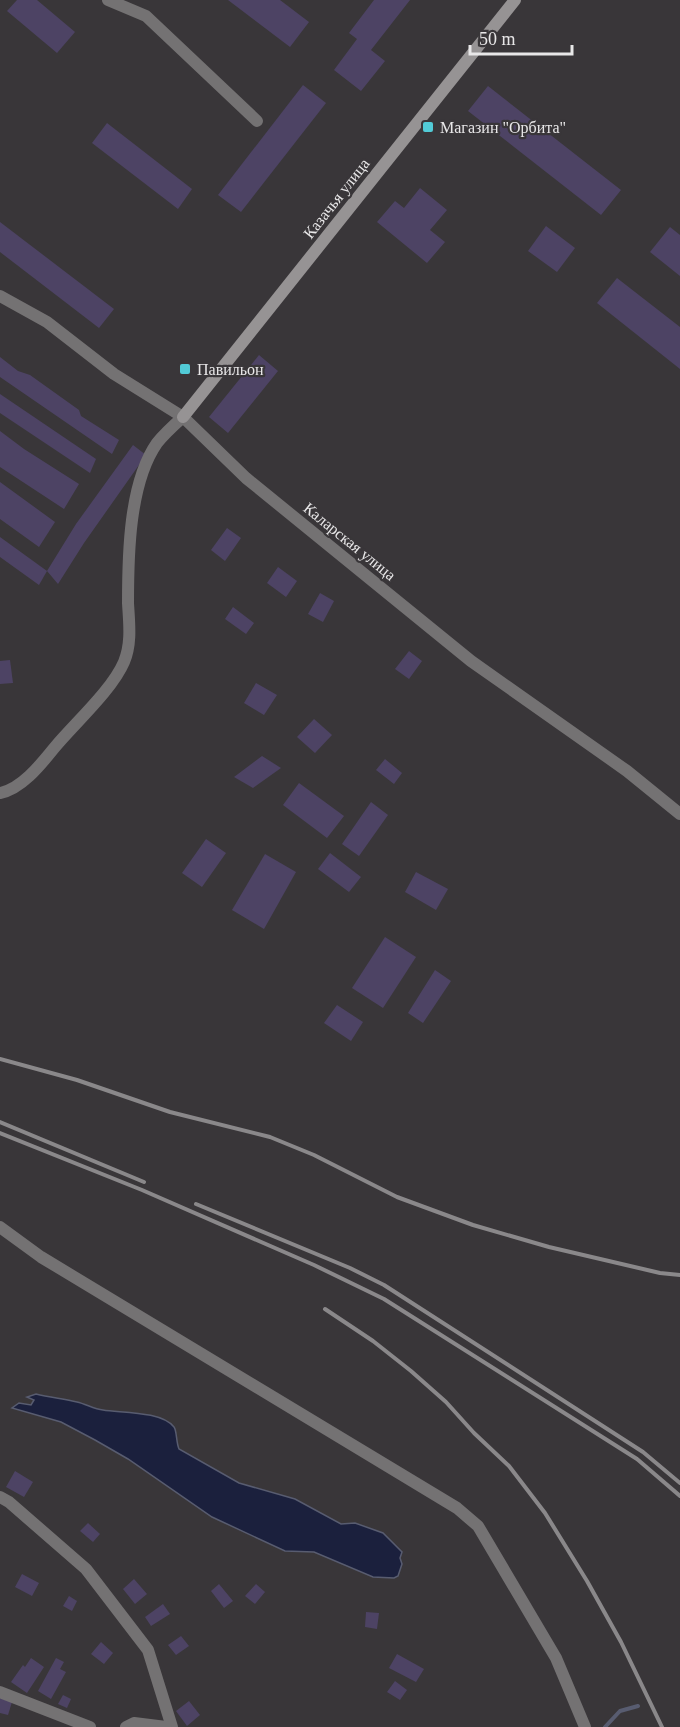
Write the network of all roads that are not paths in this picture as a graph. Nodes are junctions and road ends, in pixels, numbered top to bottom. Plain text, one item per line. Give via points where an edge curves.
1 (108, 0) edge
2 (515, 0) edge
3 (257, 121) dead end
4 (0, 296) edge
5 (183, 417) junction
6 (0, 793) edge
7 (680, 814) edge
8 (0, 1227) edge
9 (0, 1497) edge
10 (0, 1692) edge
11 (90, 1727) edge
12 (126, 1727) edge
13 (165, 1727) edge
14 (172, 1727) edge
15 (585, 1727) edge

1 - 3 street via 146,16
2 - 5 street, Казачья улица
4 - 5 street, Каларская улица via 47,322 114,374
5 - 6 street via 165,433 148,460 133,514 128,550 130,641 124,661 80,721 37,769
5 - 7 street, Каларская улица via 246,478 471,661 627,771
8 - 15 street via 41,1257 457,1508 478,1526 556,1658
9 - 14 street via 86,1569 148,1650
10 - 11 street
12 - 13 street via 134,1723

